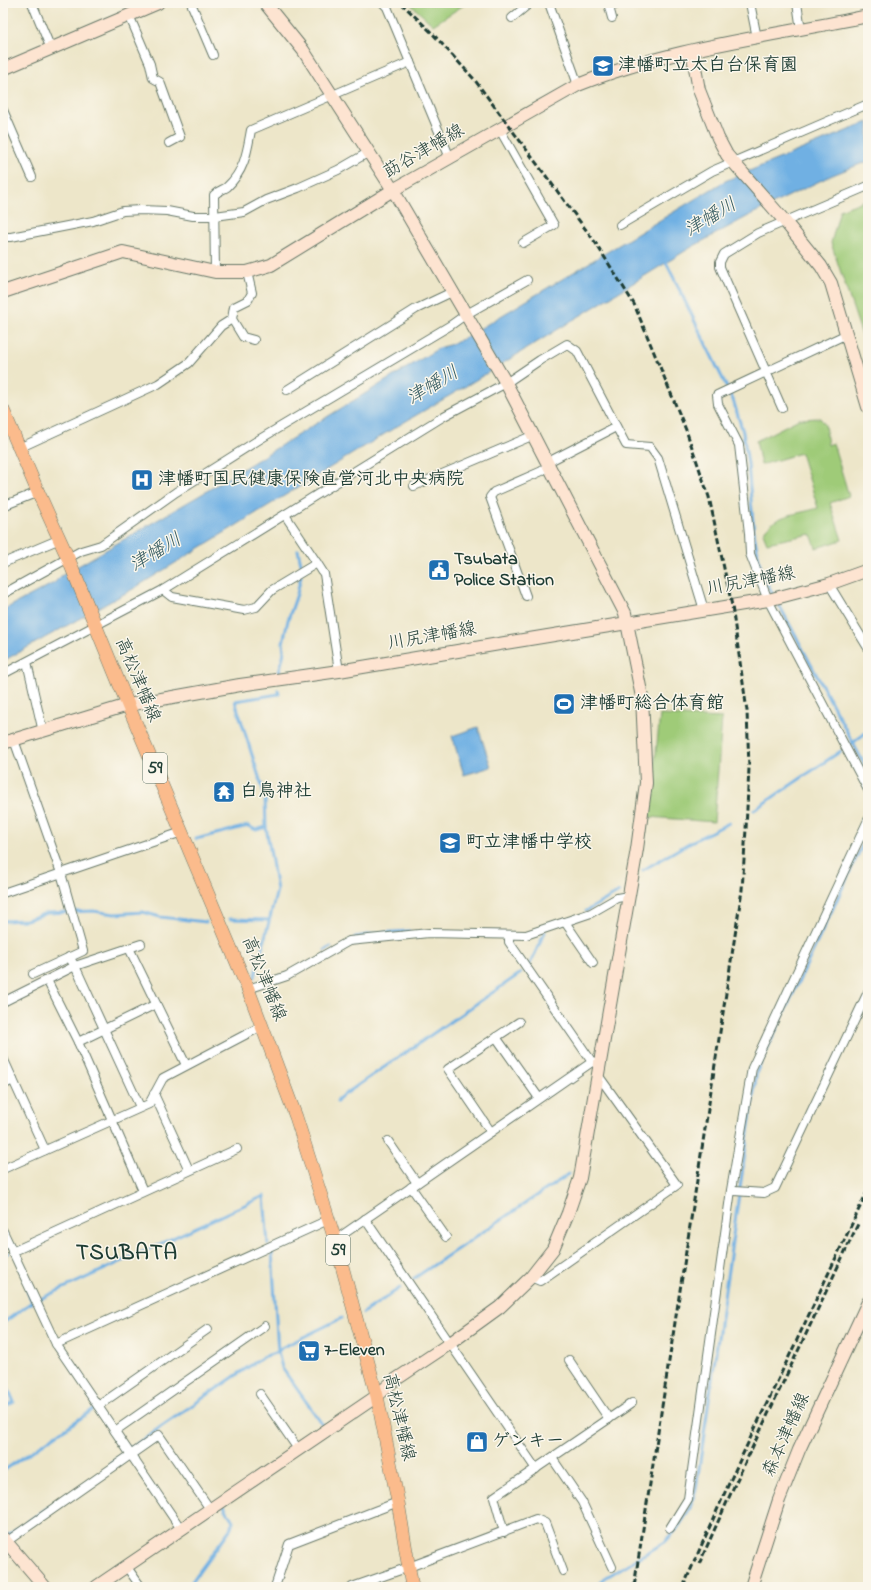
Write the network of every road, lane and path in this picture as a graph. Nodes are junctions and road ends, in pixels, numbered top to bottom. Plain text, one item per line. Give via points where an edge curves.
1 (32, 3) edge
2 (158, 3) edge
3 (191, 3) edge
4 (265, 3) edge
5 (384, 3) edge
6 (530, 3) edge
7 (548, 3) edge
8 (620, 3) edge
9 (750, 3) edge
10 (797, 3) edge
11 (129, 15) junction
12 (868, 16) edge
13 (512, 18) dead end
14 (612, 18) dead end
15 (801, 30) junction
16 (757, 38) junction
17 (51, 49) junction
18 (692, 51) junction
19 (213, 55) dead end
20 (410, 62) junction
21 (3, 69) edge
22 (578, 85) junction
23 (332, 94) junction
24 (868, 104) edge
25 (3, 110) edge
26 (500, 130) junction
27 (169, 143) dead end
28 (369, 152) junction
29 (450, 158) junction
30 (734, 164) junction
31 (32, 177) dead end
32 (868, 186) edge
33 (393, 190) junction
34 (215, 216) junction
35 (784, 220) junction
36 (620, 225) dead end
37 (3, 237) edge
38 (523, 243) dead end
39 (215, 272) junction
40 (247, 272) junction
41 (527, 280) dead end
42 (3, 292) edge
43 (452, 292) junction
44 (466, 316) junction
45 (232, 319) junction
46 (847, 334) junction
47 (254, 340) dead end
48 (767, 371) junction
49 (505, 382) junction
50 (287, 390) dead end
51 (868, 407) edge
52 (782, 408) dead end
53 (3, 410) edge
54 (616, 427) junction
55 (534, 435) junction
56 (19, 448) junction
57 (549, 464) junction
58 (414, 486) dead end
59 (38, 492) junction
60 (3, 505) edge
61 (285, 515) junction
62 (60, 539) junction
63 (69, 560) junction
64 (3, 563) edge
65 (317, 563) junction
66 (868, 570) edge
67 (829, 584) junction
68 (163, 590) junction
69 (3, 594) edge
70 (526, 596) dead end
71 (774, 599) junction
72 (704, 610) junction
73 (94, 622) junction
74 (628, 623) junction
75 (868, 648) edge
76 (27, 662) junction
77 (339, 671) junction
78 (3, 674) edge
79 (128, 704) junction
80 (43, 732) junction
81 (9, 742) edge
82 (868, 790) edge
83 (868, 820) edge
84 (182, 832) junction
85 (62, 873) junction
86 (3, 893) edge
87 (628, 896) junction
88 (565, 922) junction
89 (509, 935) junction
90 (141, 944) dead end
91 (129, 948) junction
92 (69, 957) junction
93 (593, 963) dead end
94 (75, 966) junction
95 (33, 974) dead end
96 (47, 980) junction
97 (248, 989) junction
98 (868, 992) edge
99 (3, 1002) edge
100 (156, 1004) junction
101 (518, 1022) dead end
102 (262, 1026) junction
103 (104, 1030) junction
104 (496, 1037) junction
105 (78, 1042) junction
106 (3, 1058) edge
107 (596, 1061) junction
108 (186, 1065) junction
109 (598, 1075) junction
110 (13, 1080) junction
111 (3, 1085) edge
112 (154, 1094) junction
113 (539, 1098) junction
114 (140, 1108) junction
115 (111, 1120) junction
116 (491, 1132) junction
117 (388, 1141) dead end
118 (238, 1149) dead end
119 (45, 1150) junction
120 (3, 1168) edge
121 (189, 1170) junction
122 (414, 1185) junction
123 (734, 1190) dead end
124 (143, 1191) junction
125 (365, 1219) junction
126 (328, 1220) junction
127 (3, 1231) edge
128 (446, 1237) dead end
129 (335, 1240) junction
130 (12, 1252) junction
131 (531, 1277) junction
132 (868, 1302) edge
133 (265, 1326) dead end
134 (208, 1329) dead end
135 (56, 1344) junction
136 (449, 1344) junction
137 (569, 1360) dead end
138 (260, 1394) dead end
139 (377, 1396) junction
140 (632, 1403) dead end
141 (98, 1406) junction
142 (609, 1419) junction
143 (115, 1431) junction
144 (298, 1449) junction
145 (131, 1455) junction
146 (552, 1458) junction
147 (536, 1469) junction
148 (398, 1502) junction
149 (210, 1509) junction
150 (670, 1528) dead end
151 (181, 1529) junction
152 (504, 1532) junction
153 (5, 1540) edge
154 (126, 1566) junction
155 (409, 1567) junction
156 (612, 1567) dead end
157 (563, 1571) dead end
158 (45, 1587) edge
159 (96, 1587) edge
160 (141, 1587) edge
161 (275, 1587) edge
162 (352, 1587) edge
163 (412, 1587) edge
164 (751, 1587) edge

1 - 17 street
2 - 11 street
3 - 19 street
4 - 23 street via 304,50
5 - 20 street
6 - 13 street
7 - 22 street
8 - 14 street via 609,7
9 - 16 street
10 - 15 street
11 - 17 street
11 - 27 street via 150,64 153,78 160,82 180,137
12 - 15 street, 莇谷津幡線
15 - 16 street, 莇谷津幡線
16 - 18 street, 莇谷津幡線
17 - 21 street
18 - 22 street, 莇谷津幡線 via 647,61
18 - 30 street via 699,90 718,138
20 - 23 street
20 - 29 street
22 - 26 street, 莇谷津幡線
23 - 28 street
23 - 34 street via 251,130 242,169 226,188 214,195
24 - 30 street
25 - 31 street
26 - 29 street, 莇谷津幡線
26 - 38 street via 554,225
28 - 33 street
28 - 34 street via 338,170 244,212
29 - 33 street, 莇谷津幡線
30 - 35 street
30 - 36 street via 712,170
32 - 35 street
33 - 40 street, 莇谷津幡線 via 271,265
33 - 43 street
34 - 37 street via 193,216 167,211 123,211 93,221 11,238
34 - 39 street
35 - 46 street via 822,266 831,284
35 - 48 street via 724,254 720,262
39 - 40 street, 莇谷津幡線
39 - 42 street, 莇谷津幡線 via 123,252
40 - 45 street via 252,293 248,300 234,307
41 - 44 street
43 - 44 street
43 - 50 street via 416,309
44 - 49 street
44 - 63 street via 260,439 176,492 101,545 81,551
45 - 47 street via 243,337
45 - 56 street via 221,326 189,363 158,384
46 - 48 street
46 - 51 street
48 - 52 street
48 - 71 street via 717,395 718,404 739,445 750,554
49 - 54 street via 567,344 577,351
49 - 55 street
49 - 61 street via 444,416
53 - 56 main road, 高松津幡線 / 59
54 - 57 street via 552,460
54 - 72 street via 626,445 650,447 658,458
55 - 57 street
55 - 58 street
56 - 59 main road, 高松津幡線 / 59
57 - 70 street via 542,471 494,492 490,497
57 - 74 street
59 - 60 street
59 - 62 main road, 高松津幡線 / 59
61 - 65 street
61 - 68 street
62 - 63 main road, 高松津幡線 / 59
62 - 64 street
63 - 69 street
63 - 73 main road, 高松津幡線 / 59
65 - 68 street via 272,590 256,607 244,610 172,597
65 - 77 street via 324,574
66 - 67 street, 川尻津幡線
67 - 71 street, 川尻津幡線
67 - 75 street
68 - 73 street
71 - 72 street, 川尻津幡線
71 - 82 street
72 - 74 street, 川尻津幡線
73 - 76 street
73 - 79 main road, 高松津幡線 / 59
74 - 77 street, 川尻津幡線
74 - 87 street via 642,697 646,783
76 - 78 street
76 - 80 street
77 - 79 street, 川尻津幡線
79 - 80 street, 川尻津幡線
79 - 84 main road, 高松津幡線 / 59
80 - 81 street, 川尻津幡線
81 - 85 street
83 - 150 street via 752,1068 731,1190 688,1499
84 - 85 street
84 - 97 main road, 高松津幡線 / 59
85 - 86 street
85 - 92 street via 83,951
87 - 88 street via 617,898 591,913
87 - 107 street
88 - 89 street via 526,935
88 - 93 street
89 - 97 street via 429,933 349,941 287,976
89 - 107 street via 509,942
90 - 91 street
91 - 94 street
91 - 100 street
92 - 94 street
92 - 95 street
94 - 96 street
94 - 103 street
96 - 99 street
96 - 105 street
97 - 102 main road, 高松津幡線 / 59
98 - 123 street via 774,1188 764,1193
100 - 103 street
100 - 108 street
101 - 104 street
102 - 108 street
102 - 126 main road, 高松津幡線 / 59 via 296,1117
103 - 105 street
103 - 114 street
104 - 113 street
104 - 116 street via 448,1069
105 - 115 street
106 - 110 street
107 - 109 street
107 - 113 street
108 - 112 street via 163,1078
109 - 131 street via 580,1178 553,1249
109 - 131 street via 677,1185 540,1281
110 - 111 street
110 - 119 street
112 - 114 street via 149,1104
112 - 121 street
113 - 116 street
114 - 115 street
115 - 119 street
115 - 124 street
116 - 122 street
117 - 122 street
118 - 121 street
119 - 120 street
121 - 124 street
122 - 125 street
122 - 128 street
124 - 130 street
125 - 129 street
125 - 136 street
126 - 129 main road, 高松津幡線 / 59
126 - 135 street
127 - 130 street
129 - 139 main road, 高松津幡線 / 59
130 - 135 street
131 - 136 street via 500,1308
132 - 164 street, 森本津幡線 via 799,1450 779,1500
133 - 143 street
134 - 141 street
135 - 141 street
136 - 139 street via 392,1382
136 - 147 street
137 - 142 street
138 - 144 street
139 - 144 street
139 - 148 main road, 高松津幡線 / 59
140 - 142 street
141 - 143 street
142 - 146 street
143 - 145 street
144 - 149 street
145 - 149 street via 159,1435
145 - 151 street
145 - 153 street
146 - 147 street
146 - 156 street via 582,1502
147 - 152 street via 494,1497
148 - 155 main road, 高松津幡線 / 59
148 - 161 street via 289,1544
149 - 151 street
151 - 154 street
152 - 155 street
152 - 157 street via 536,1519 545,1523
153 - 158 street
154 - 159 street
154 - 160 street
155 - 162 street
155 - 163 main road, 高松津幡線 / 59

